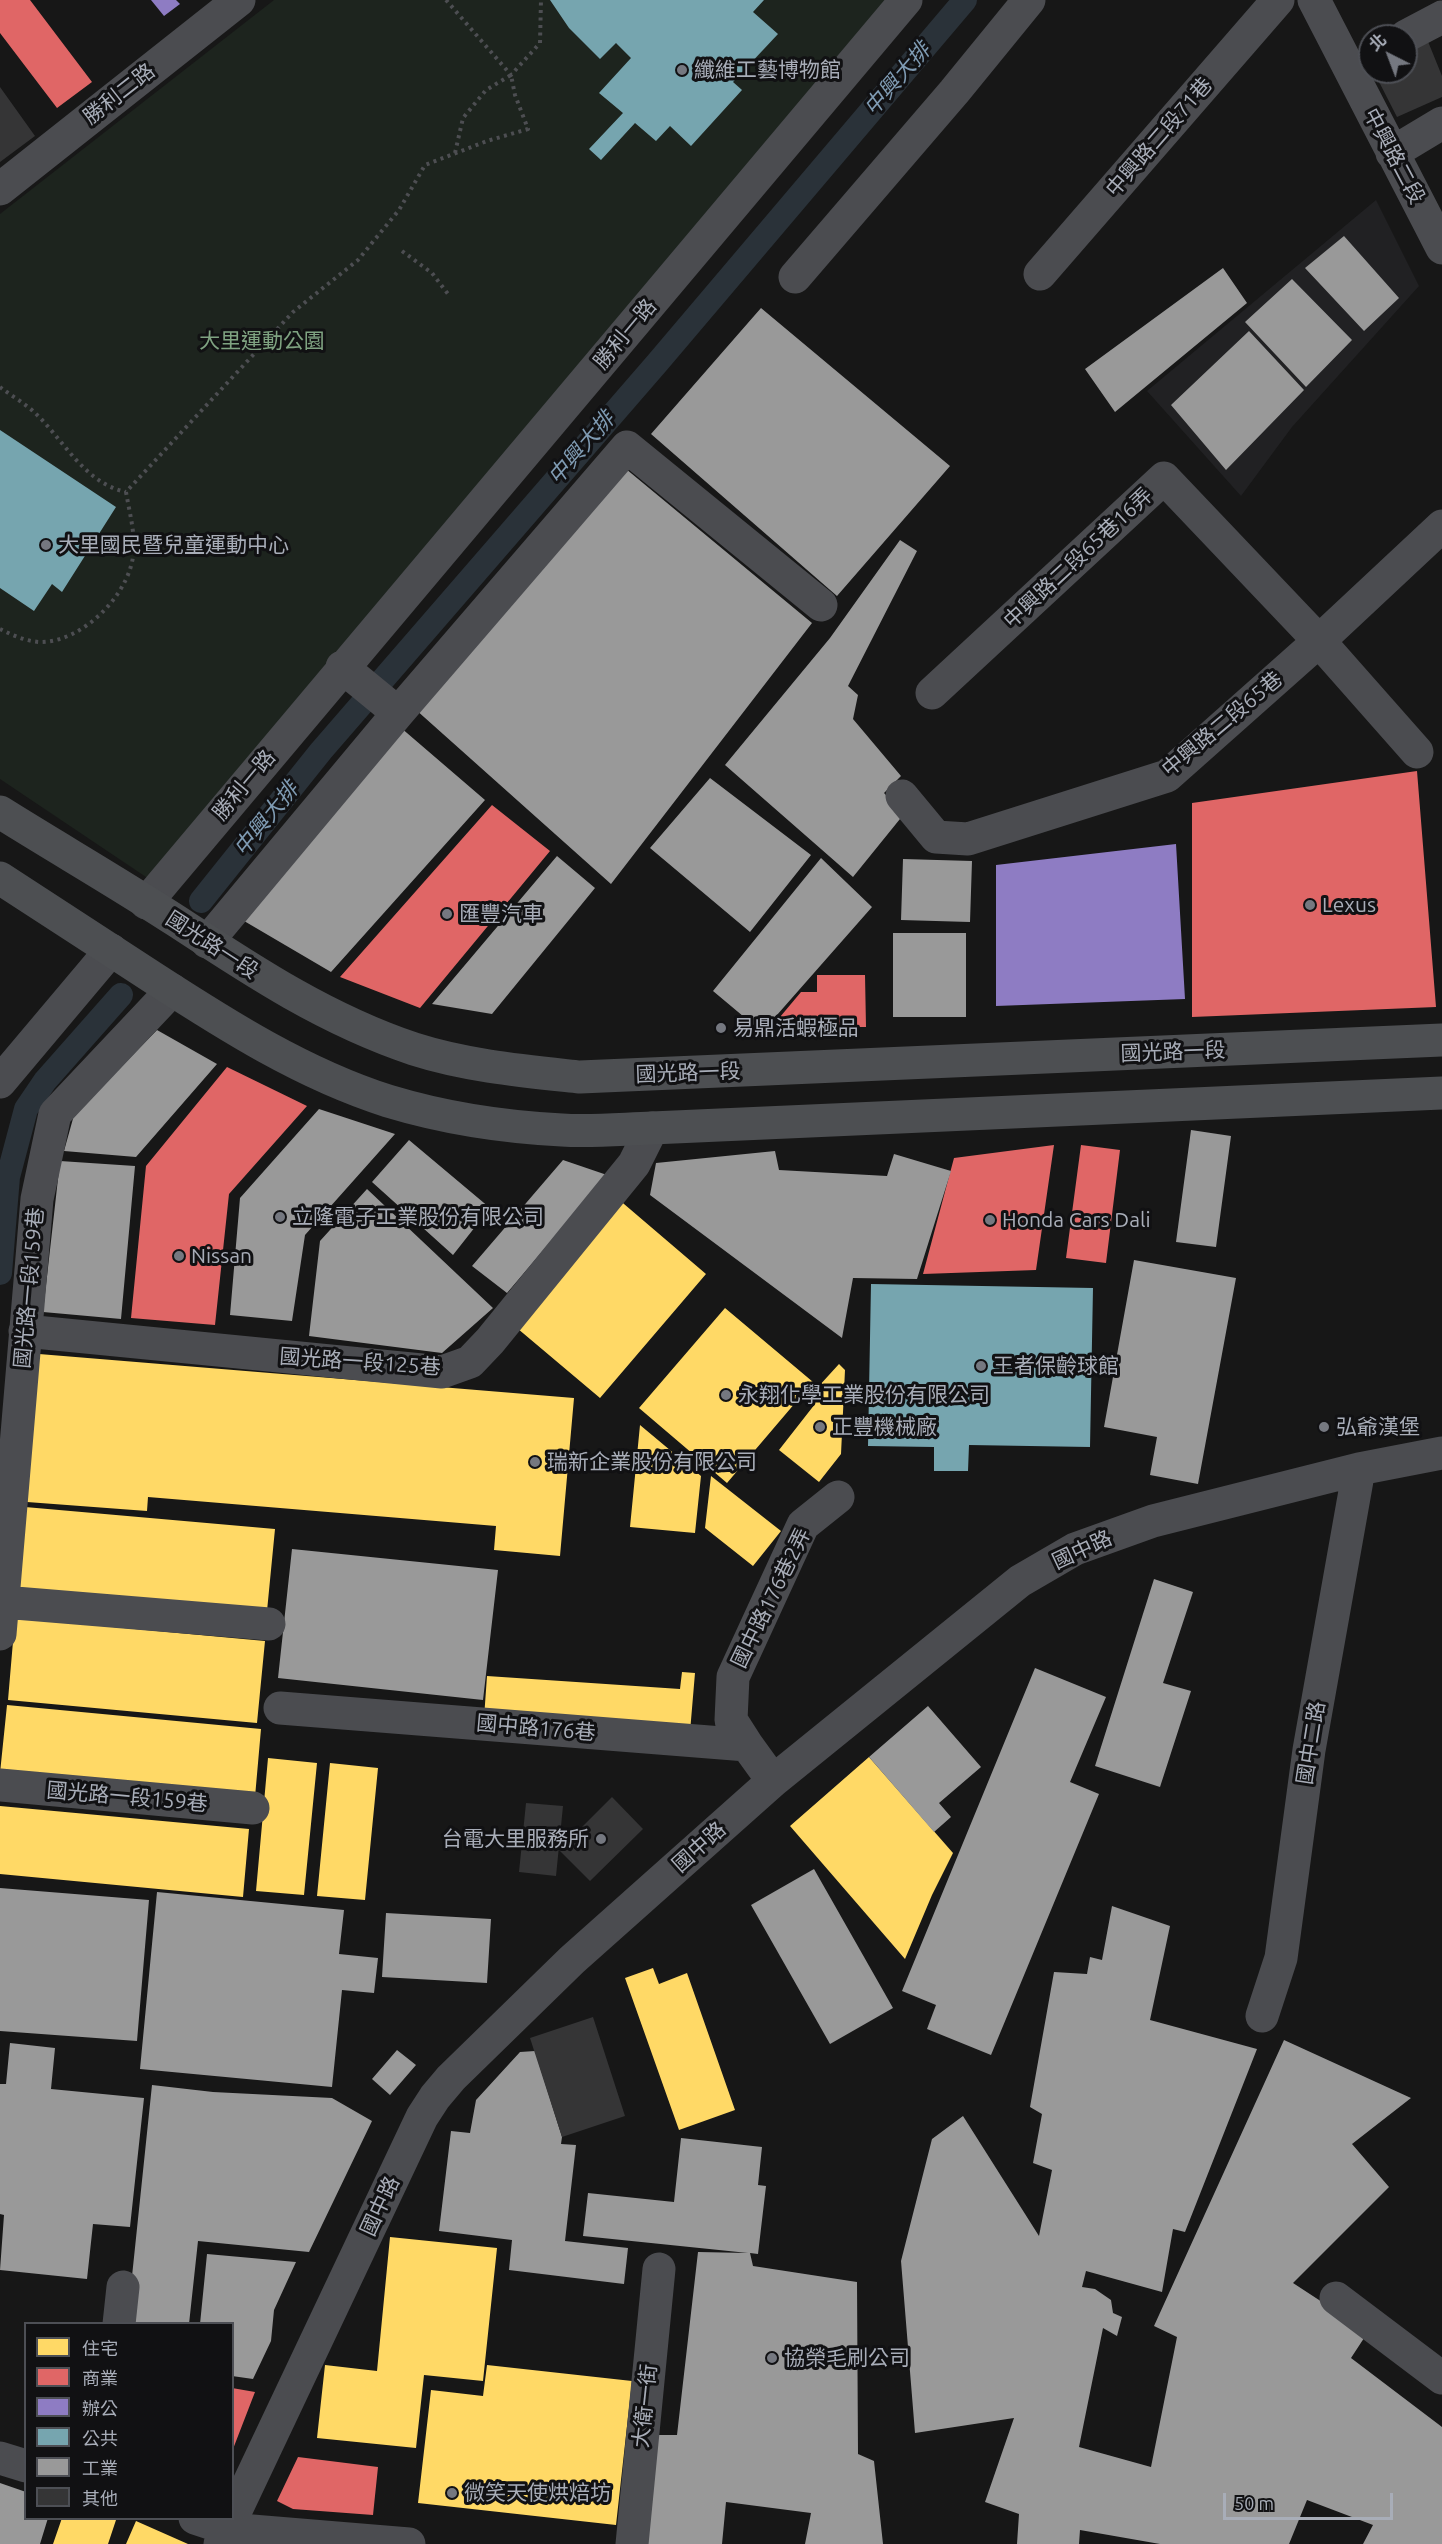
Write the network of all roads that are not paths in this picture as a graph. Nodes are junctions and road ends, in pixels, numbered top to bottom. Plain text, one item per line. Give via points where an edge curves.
1 (239, 0) edge
2 (906, 0) edge
3 (1029, 0) edge
4 (1278, 0) edge
5 (1314, 0) edge
6 (1442, 17) edge
7 (1418, 30) edge
8 (1358, 60) edge
9 (1367, 84) edge
10 (1442, 123) edge
11 (1392, 153) junction
12 (0, 189) edge
13 (1442, 248) edge
14 (1040, 274) dead end
15 (795, 278) dead end
16 (1442, 526) edge
17 (821, 605) dead end
18 (1318, 641) junction
19 (342, 667) junction
20 (932, 693) dead end
21 (398, 713) junction
22 (1417, 752) dead end
23 (902, 796) dead end
24 (0, 812) edge
25 (0, 878) edge
26 (146, 903) junction
27 (207, 942) junction
28 (111, 950) junction
29 (172, 990) junction
30 (1442, 1040) edge
31 (0, 1082) edge
32 (1442, 1093) edge
33 (652, 1128) junction
34 (25, 1331) junction
35 (1442, 1453) edge
36 (1359, 1469) junction
37 (838, 1497) dead end
38 (3, 1602) junction
39 (269, 1624) dead end
40 (0, 1634) edge
41 (280, 1708) dead end
42 (747, 1745) junction
43 (773, 1781) junction
44 (0, 1785) edge
45 (253, 1808) dead end
46 (1262, 2016) dead end
47 (659, 2269) dead end
48 (123, 2287) dead end
49 (1335, 2298) dead end
50 (119, 2322) edge
51 (1442, 2378) edge
52 (0, 2458) edge
53 (24, 2465) edge
54 (234, 2515) edge
55 (198, 2520) edge
56 (232, 2520) edge
57 (224, 2536) edge
58 (409, 2544) edge
59 (632, 2544) edge

1 - 12 street, 勝利二路
2 - 19 street, 勝利一路
3 - 15 street
4 - 14 street, 中興路二段71巷
5 - 8 street, 中興路二段
6 - 7 street
9 - 11 street, 中興路二段
10 - 11 street
11 - 13 street, 中興路二段
16 - 18 street, 中興路二段65巷
17 - 21 street via 627,447
18 - 20 street, 中興路二段65巷16弄 via 1164,478
18 - 22 street
18 - 23 street, 中興路二段65巷 via 1167,776 968,839 936,837
19 - 21 street
19 - 26 street, 勝利一路
21 - 27 street
24 - 26 main road, 國光路一段
25 - 28 main road
26 - 27 main road, 國光路一段
27 - 30 main road, 國光路一段 via 309,1005 376,1035 466,1061 580,1077
28 - 29 main road
28 - 31 street
29 - 33 main road via 282,1056 388,1101 494,1124 564,1131
29 - 34 street, 國光路一段159巷 via 55,1114 37,1199
32 - 33 main road
33 - 34 street, 國光路一段125巷 via 634,1164 490,1341 470,1362 442,1372
34 - 38 street, 國光路一段159巷
35 - 36 street, 國中路
36 - 43 street, 國中路 via 1153,1521 1075,1550 1020,1581
36 - 46 street, 國中二路 via 1309,1750 1281,1958
37 - 42 street, 國中路176巷2弄 via 803,1525 733,1677 731,1720
38 - 39 street
38 - 40 street, 國光路一段159巷
41 - 42 street, 國中路176巷
42 - 43 street
43 - 54 street, 國中路 via 572,1960 435,2097 417,2127
44 - 45 street, 國光路一段159巷
47 - 59 street, 大衛一街
48 - 50 street
49 - 51 street
52 - 53 street
55 - 57 street
56 - 57 street, 國中路
57 - 58 street

